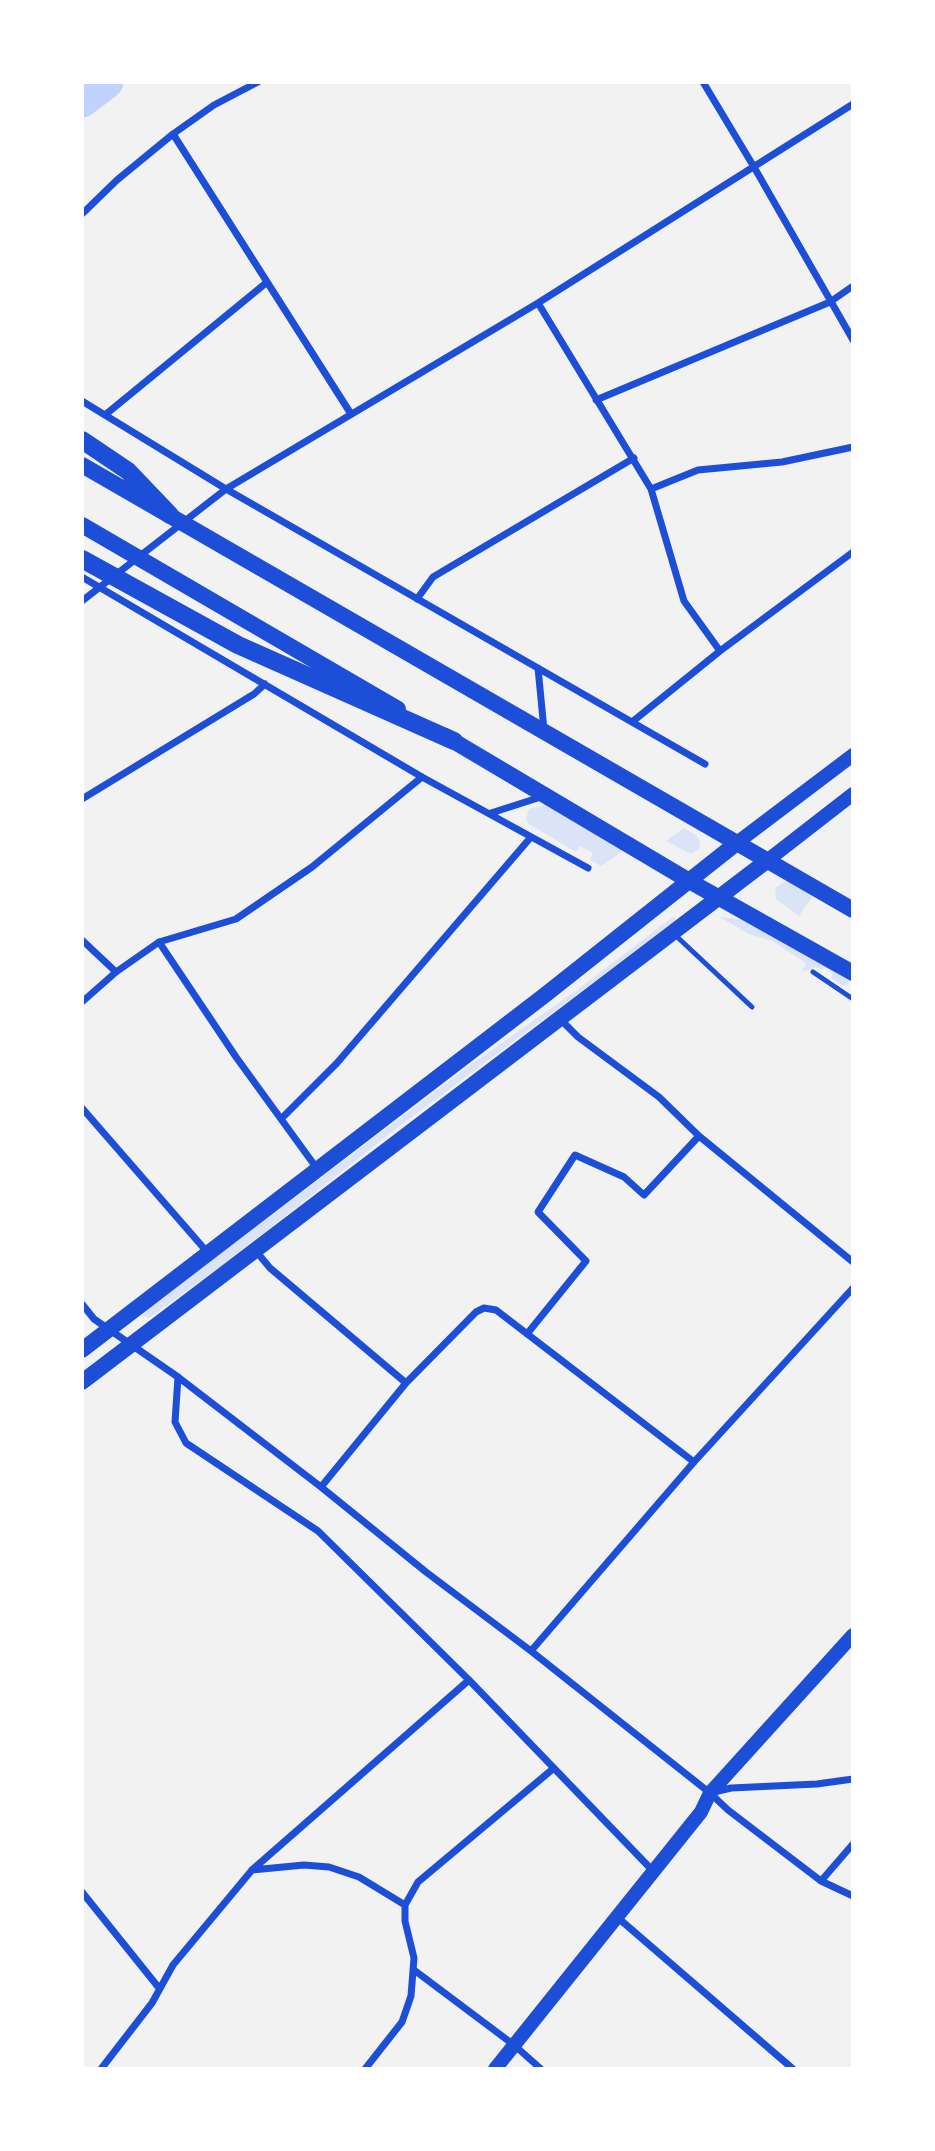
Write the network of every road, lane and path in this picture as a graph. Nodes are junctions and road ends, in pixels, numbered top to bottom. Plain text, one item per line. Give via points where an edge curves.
1 (258, 82) edge
2 (703, 82) edge
3 (853, 104) edge
4 (173, 134) junction
5 (754, 167) junction
6 (82, 214) edge
7 (266, 283) junction
8 (853, 286) edge
9 (830, 302) junction
10 (538, 303) junction
11 (853, 340) edge
12 (596, 400) junction
13 (82, 401) edge
14 (351, 414) junction
15 (105, 415) junction
16 (82, 440) edge
17 (853, 447) edge
18 (634, 458) junction
19 (82, 465) edge
20 (226, 489) junction
21 (651, 489) junction
22 (170, 515) junction
23 (82, 525) edge
24 (853, 552) edge
25 (82, 559) edge
26 (82, 570) edge
27 (82, 577) edge
28 (99, 587) junction
29 (136, 587) junction
30 (417, 599) junction
31 (82, 601) edge
32 (720, 651) junction
33 (538, 668) junction
34 (264, 684) junction
35 (632, 722) junction
36 (544, 733) junction
37 (454, 741) junction
38 (853, 755) edge
39 (705, 764) dead end
40 (422, 777) junction
41 (853, 794) edge
42 (547, 795) junction
43 (82, 799) edge
44 (491, 813) junction
45 (531, 837) junction
46 (738, 842) junction
47 (768, 860) junction
48 (588, 868) dead end
49 (691, 882) junction
50 (719, 897) junction
51 (853, 910) edge
52 (672, 932) junction
53 (82, 940) edge
54 (159, 942) junction
55 (116, 972) junction
56 (813, 972) dead end
57 (853, 973) edge
58 (853, 999) edge
59 (82, 1002) edge
60 (752, 1007) dead end
61 (559, 1017) junction
62 (82, 1108) edge
63 (282, 1118) junction
64 (699, 1136) junction
65 (318, 1170) junction
66 (255, 1250) junction
67 (208, 1253) junction
68 (853, 1262) edge
69 (853, 1288) edge
70 (82, 1304) edge
71 (109, 1329) junction
72 (527, 1335) junction
73 (132, 1346) junction
74 (82, 1350) edge
75 (178, 1377) junction
76 (82, 1382) edge
77 (407, 1383) junction
78 (694, 1462) junction
79 (321, 1487) junction
80 (853, 1635) edge
81 (531, 1651) junction
82 (469, 1680) junction
83 (554, 1768) junction
84 (853, 1779) edge
85 (710, 1793) junction
86 (853, 1844) edge
87 (252, 1870) junction
88 (653, 1872) junction
89 (821, 1881) junction
90 (82, 1892) edge
91 (853, 1896) edge
92 (405, 1905) junction
93 (617, 1917) junction
94 (414, 1970) junction
95 (159, 1988) junction
96 (514, 2045) junction
97 (101, 2069) edge
98 (365, 2069) edge
99 (495, 2069) edge
100 (541, 2069) edge
101 (793, 2069) edge

1 - 4 street
2 - 5 street
3 - 5 street
4 - 6 street
4 - 7 street
5 - 9 street
5 - 10 street
7 - 14 street
7 - 15 street
8 - 9 street
9 - 11 street
9 - 12 street
10 - 12 street
10 - 14 street
12 - 18 street
13 - 15 street
14 - 20 street
15 - 20 street
16 - 22 highway via 128,471
17 - 21 street via 782,462 698,470
18 - 21 street
18 - 30 street via 433,577
19 - 22 highway
20 - 28 street
20 - 30 street
21 - 32 street via 684,601
22 - 36 highway
23 - 37 highway
24 - 32 street
25 - 29 highway
26 - 29 highway
27 - 28 street
28 - 31 street
28 - 34 street
29 - 37 highway via 238,645
30 - 33 street
32 - 35 street
33 - 35 street
33 - 36 street
34 - 40 street
34 - 43 street
35 - 39 street
36 - 46 highway
37 - 42 highway
38 - 46 main road
40 - 44 street
40 - 54 street via 312,867 236,919
41 - 47 main road
42 - 44 street
42 - 49 highway
44 - 45 street
45 - 48 street via 581,859
45 - 63 street via 338,1063
46 - 47 highway
46 - 49 highway
47 - 50 highway
47 - 51 highway
49 - 50 highway
49 - 65 highway
50 - 52 highway
50 - 57 highway
52 - 60 lane
52 - 61 highway
53 - 55 street
54 - 55 street
54 - 63 street
55 - 59 street
56 - 58 lane
61 - 64 street via 578,1037 659,1097
61 - 66 highway
62 - 67 street
63 - 65 street
64 - 68 street
64 - 72 street via 644,1195 624,1177 575,1155 538,1212 586,1261
65 - 67 highway
66 - 73 highway
66 - 77 street via 270,1268
67 - 71 highway
69 - 78 street
70 - 71 street
71 - 73 street
71 - 74 highway
72 - 77 street via 496,1310 484,1308
72 - 78 street
73 - 75 street
73 - 76 highway
75 - 79 street
75 - 82 street via 175,1422 186,1443 318,1531
77 - 79 street
78 - 81 street
79 - 81 street
80 - 85 main road
81 - 85 street
82 - 83 street
82 - 87 street
83 - 88 street
83 - 92 street via 418,1882
84 - 85 street
85 - 88 main road via 702,1812
85 - 89 street
86 - 89 street
87 - 92 street via 330,1867 359,1877
87 - 95 street
88 - 93 main road
89 - 91 street
90 - 95 street
92 - 94 street
93 - 96 main road
93 - 101 street
94 - 96 street
94 - 98 street via 402,2022
95 - 97 street
96 - 99 main road
96 - 100 street

